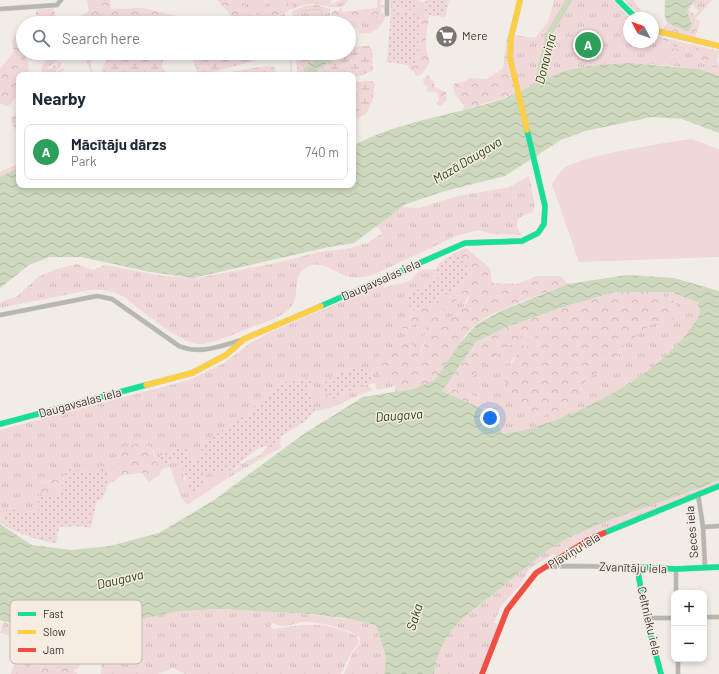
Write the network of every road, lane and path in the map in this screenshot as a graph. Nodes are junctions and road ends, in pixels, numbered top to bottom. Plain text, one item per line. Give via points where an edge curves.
1 (61, 0) edge
2 (387, 0) edge
3 (520, 0) edge
4 (618, 0) edge
5 (0, 9) edge
6 (630, 12) edge
7 (387, 14) dead end
8 (659, 31) edge
9 (719, 46) edge
10 (0, 315) edge
11 (244, 339) junction
12 (0, 424) edge
13 (719, 486) edge
14 (698, 494) junction
15 (691, 496) junction
16 (701, 506) junction
17 (719, 526) edge
18 (703, 527) junction
19 (546, 567) junction
20 (638, 567) junction
21 (719, 567) edge
22 (705, 568) junction
23 (676, 569) junction
24 (676, 590) edge
25 (707, 617) edge
26 (719, 617) edge
27 (646, 618) junction
28 (671, 618) edge
29 (678, 662) edge
30 (482, 674) edge
31 (661, 674) edge
32 (678, 674) edge

1 - 5 street via 57,5
2 - 7 street
3 - 11 street, Daugavsalas iela via 510,54 514,82 546,212 545,224 533,237 522,241 465,243
4 - 6 street
8 - 9 street
10 - 11 street, Daugavsalas iela via 97,296 112,299 185,349 200,351
11 - 12 street, Daugavsalas iela via 226,355 192,373
13 - 14 street, Pļaviņu iela
14 - 15 street, Pļaviņu iela
14 - 16 street, Seces iela
15 - 16 street
15 - 19 street, Pļaviņu iela via 588,540
16 - 18 street, Seces iela
17 - 18 street
18 - 22 street, Seces iela
19 - 20 street, Zvanītāju iela
19 - 30 street, Pļaviņu iela via 536,573 507,610
20 - 23 street, Zvanītāju iela
20 - 27 street, Celtnieku iela
21 - 22 street, Zvanītāju iela
22 - 23 street, Zvanītāju iela
23 - 24 street
25 - 26 street
27 - 28 street
27 - 31 street, Celtnieku iela
29 - 32 street

